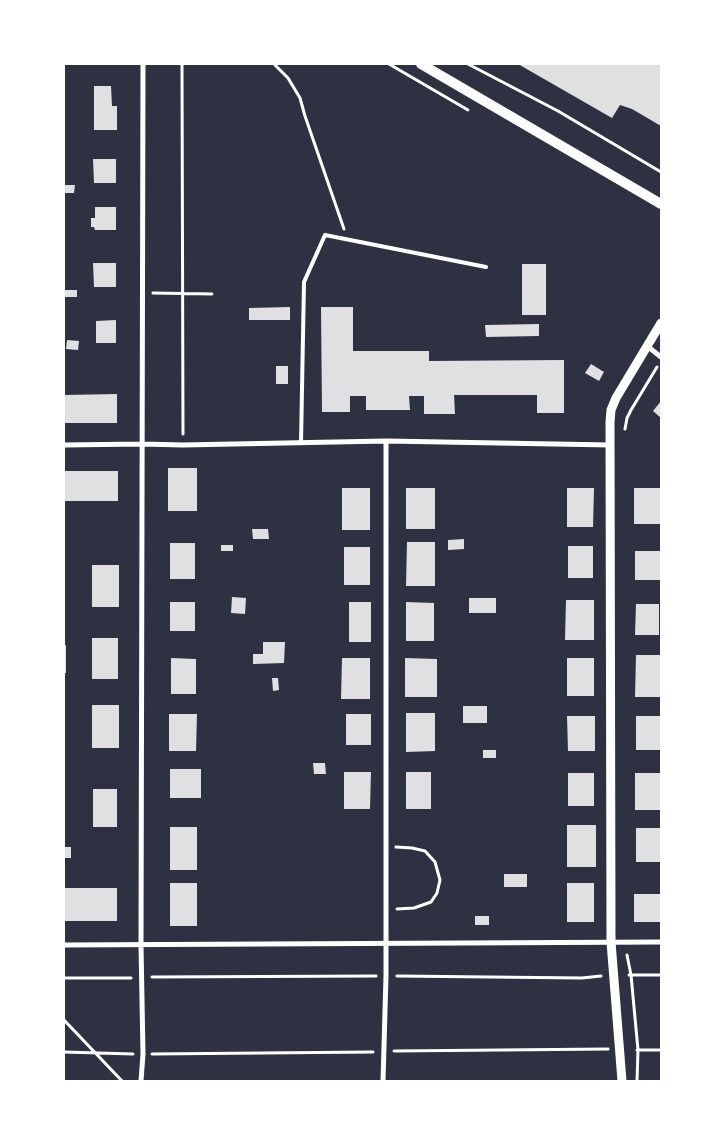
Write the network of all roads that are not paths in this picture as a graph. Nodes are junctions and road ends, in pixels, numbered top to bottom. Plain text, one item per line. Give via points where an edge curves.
1 (143, 64) edge
2 (421, 64) edge
3 (661, 204) edge
4 (486, 268) dead end
5 (661, 323) edge
6 (648, 346) junction
7 (661, 358) edge
8 (386, 441) junction
9 (302, 443) junction
10 (142, 444) junction
11 (64, 445) edge
12 (611, 445) junction
13 (386, 942) junction
14 (611, 942) junction
15 (661, 942) edge
16 (64, 944) edge
17 (141, 945) junction
18 (141, 1081) edge
19 (384, 1081) edge
20 (622, 1081) edge

1 - 10 street
2 - 3 main road
4 - 9 lane via 325,235 304,282
5 - 6 street
6 - 7 street
6 - 12 street via 613,405
8 - 9 street
8 - 12 street
8 - 13 street
9 - 10 street
10 - 11 street
10 - 17 street
12 - 14 street
13 - 14 street
13 - 17 street
13 - 19 street
14 - 15 street
14 - 20 street
16 - 17 street
17 - 18 street

